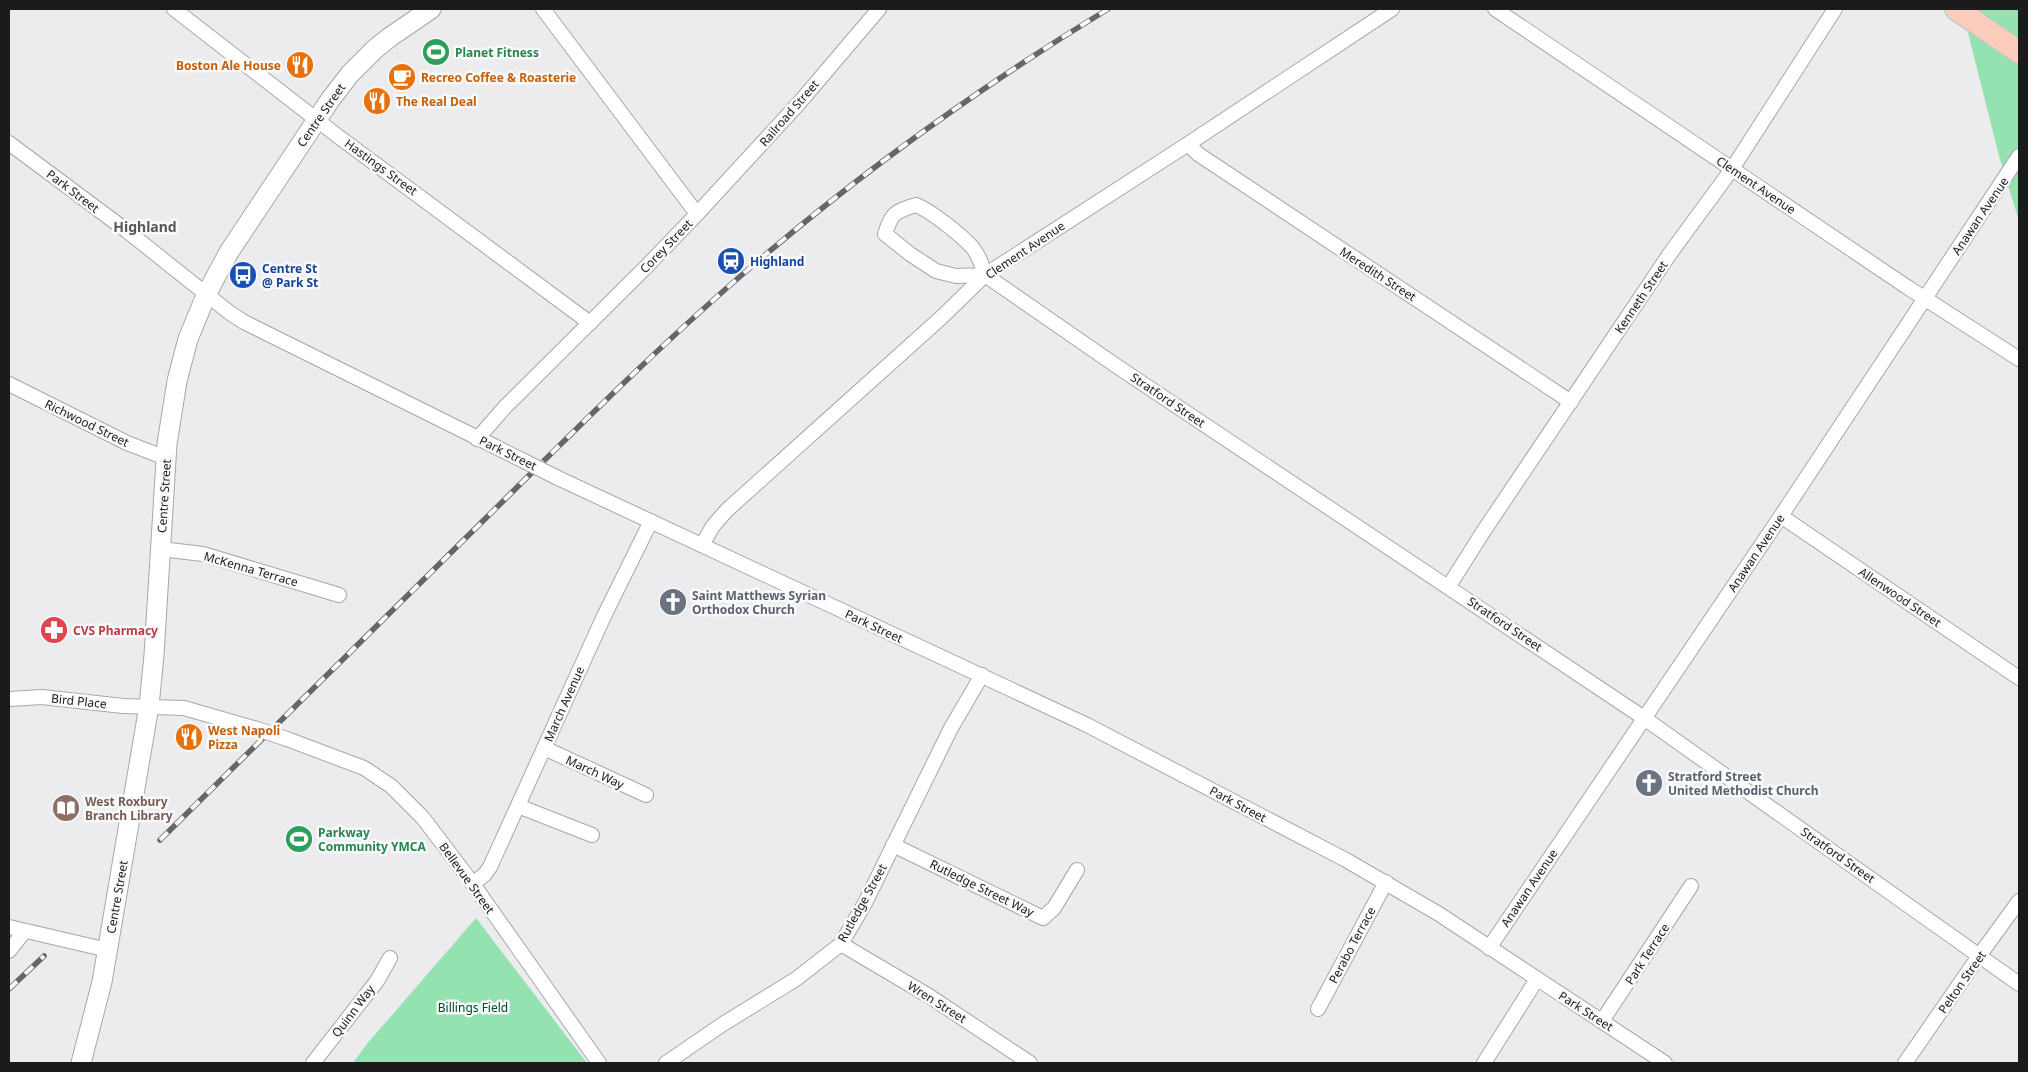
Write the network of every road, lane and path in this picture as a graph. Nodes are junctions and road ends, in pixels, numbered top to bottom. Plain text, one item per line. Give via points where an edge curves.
1 (174, 9) edge
2 (431, 9) edge
3 (543, 9) edge
4 (879, 9) edge
5 (1392, 9) edge
6 (1495, 9) edge
7 (1836, 9) edge
8 (1956, 9) edge
9 (2019, 52) edge
10 (316, 120) junction
11 (9, 143) edge
12 (1188, 144) junction
13 (2019, 156) edge
14 (1732, 169) junction
15 (696, 214) junction
16 (985, 275) junction
17 (207, 293) junction
18 (1925, 298) junction
19 (590, 323) junction
20 (2019, 359) edge
21 (9, 384) edge
22 (1571, 402) junction
23 (477, 439) junction
24 (166, 458) junction
25 (1781, 516) junction
26 (651, 521) junction
27 (702, 545) junction
28 (161, 549) junction
29 (1449, 586) junction
30 (339, 596) dead end
31 (982, 675) junction
32 (2019, 678) edge
33 (9, 699) edge
34 (149, 706) junction
35 (1644, 718) junction
36 (544, 748) junction
37 (646, 795) dead end
38 (518, 806) junction
39 (592, 835) dead end
40 (893, 845) junction
41 (1077, 870) dead end
42 (1386, 882) junction
43 (473, 884) junction
44 (1691, 886) dead end
45 (2019, 901) edge
46 (9, 927) edge
47 (24, 932) junction
48 (841, 944) junction
49 (1489, 948) junction
50 (108, 950) junction
51 (9, 951) edge
52 (1979, 956) junction
53 (390, 958) dead end
54 (1537, 979) junction
55 (2019, 984) edge
56 (1318, 1009) dead end
57 (1602, 1021) junction
58 (1660, 1062) edge
59 (81, 1063) edge
60 (313, 1063) edge
61 (599, 1063) edge
62 (666, 1063) edge
63 (1030, 1063) edge
64 (1484, 1063) edge
65 (1905, 1063) edge

1 - 10 street, Hastings Street
2 - 10 main road, Centre Street via 390,36 362,62
3 - 15 street, Corey Street
4 - 15 street, Railroad Street via 800,102
5 - 12 street, Clement Avenue
6 - 14 street, Clement Avenue
7 - 14 street, Kenneth Street
8 - 9 main road
10 - 17 main road, Centre Street via 245,227
10 - 19 street, Hastings Street
11 - 17 street, Park Street
12 - 16 street, Clement Avenue
12 - 22 street, Meredith Street via 1278,208
13 - 18 street, Anawan Avenue
14 - 18 street, Clement Avenue
14 - 22 street, Kenneth Street
15 - 19 street, Corey Street
16 - 16 street via 956,276 936,271 885,234 890,217 916,205 926,209 972,247
16 - 27 street, Clement Avenue via 936,323 726,510
16 - 29 street, Stratford Street
17 - 23 street, Park Street via 244,322
17 - 24 main road, Centre Street via 188,340 177,382
18 - 20 street, Clement Avenue
18 - 25 street, Anawan Avenue
19 - 23 street, Corey Street
21 - 24 street, Richwood Street via 127,443
22 - 29 street, Kenneth Street
23 - 26 street, Park Street, bridge
24 - 28 main road, Centre Street
25 - 32 street, Allenwood Street
25 - 35 street, Anawan Avenue
26 - 27 street, Park Street
26 - 36 street, March Avenue
27 - 31 street, Park Street
28 - 30 street, McKenna Terrace via 203,554
28 - 34 main road, Centre Street
29 - 35 street, Stratford Street
31 - 40 street, Rutledge Street via 951,728
31 - 42 street, Park Street via 1087,725
33 - 34 street, Bird Place via 42,697
34 - 43 street, Bellevue Street, bridge via 184,708 287,739 364,768 391,786 423,818
34 - 50 main road, Centre Street
35 - 49 street, Anawan Avenue
35 - 52 street, Stratford Street
36 - 37 street, March Way
36 - 38 street, March Avenue
38 - 39 street
38 - 43 street, March Avenue via 490,868
40 - 41 street, Rutledge Street Way via 1044,918 1054,908
40 - 48 street, Rutledge Street
42 - 49 street, Park Street
42 - 56 street, Perabo Terrace
43 - 61 street, Bellevue Street
44 - 57 street, Park Terrace
45 - 52 street, Pelton Street
46 - 47 street
47 - 50 street
47 - 51 street
48 - 62 street, Rutledge Street via 796,978
48 - 63 street, Wren Street via 929,996
49 - 54 street, Park Street
50 - 59 main road, Centre Street
52 - 55 street, Stratford Street
52 - 65 street, Pelton Street
53 - 60 street, Quinn Way via 377,981
54 - 57 street, Park Street
54 - 64 street
57 - 58 street, Park Street

